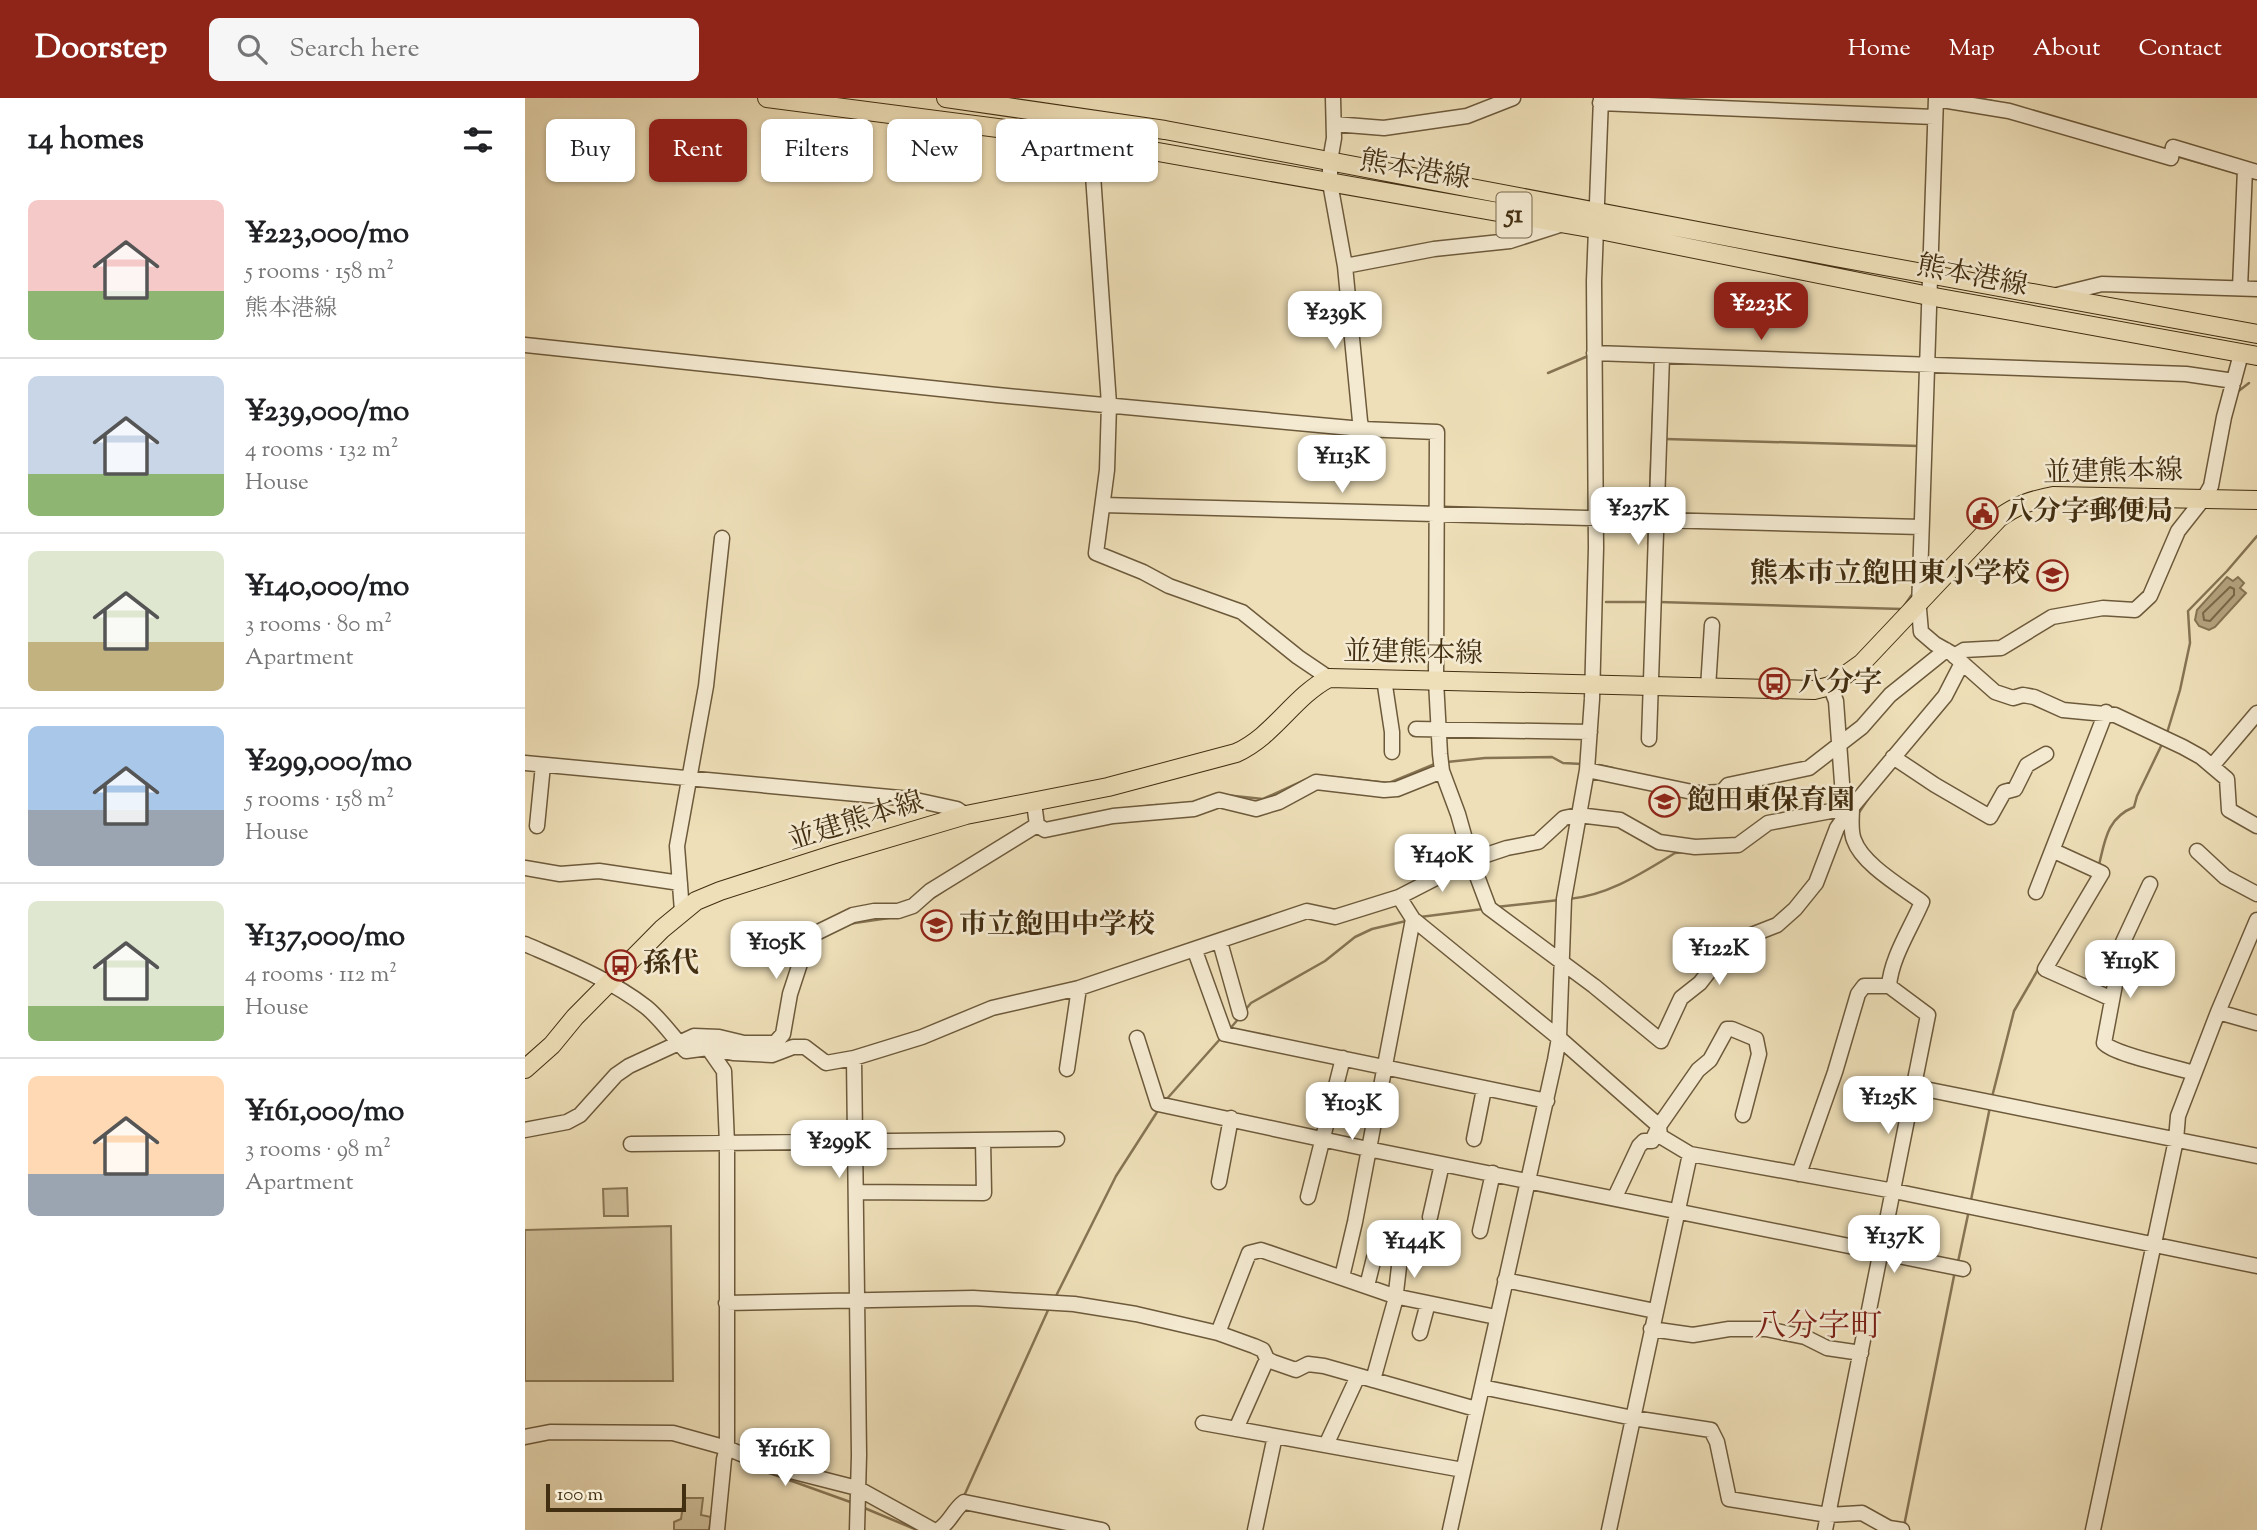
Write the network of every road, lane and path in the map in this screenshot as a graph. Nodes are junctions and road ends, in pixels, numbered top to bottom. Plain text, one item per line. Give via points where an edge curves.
1 (767, 98) edge
2 (946, 98) edge
3 (1333, 98) edge
4 (1513, 98) edge
5 (1936, 99) edge
6 (1600, 100) edge
7 (1934, 117) junction
8 (1089, 118) joint
9 (1334, 124) junction
10 (996, 128) edge
11 (1158, 152) edge
12 (1330, 161) junction
13 (2251, 171) edge
14 (1093, 182) edge
15 (1330, 183) junction
16 (1595, 220) junction
17 (1564, 223) junction
18 (1345, 266) junction
19 (1929, 274) junction
20 (2240, 288) junction
21 (2257, 289) edge
22 (1929, 296) junction
23 (2051, 297) junction
24 (2257, 334) edge
25 (525, 345) edge
26 (1594, 353) junction
27 (2249, 355) edge
28 (1662, 356) junction
29 (1927, 365) junction
30 (2234, 381) junction
31 (1109, 404) junction
32 (1362, 429) junction
33 (2204, 498) junction
34 (2257, 499) edge
35 (1103, 505) junction
36 (1437, 516) junction
37 (1595, 519) junction
38 (1657, 522) junction
39 (1921, 527) junction
40 (722, 538) dead end
41 (1919, 600) junction
42 (1712, 625) dead end
43 (1954, 656) junction
44 (1329, 678) junction
45 (1384, 679) junction
46 (1436, 681) junction
47 (1592, 685) junction
48 (1831, 686) junction
49 (1650, 687) junction
50 (1708, 688) junction
51 (2106, 712) junction
52 (2257, 713) edge
53 (1416, 729) dead end
54 (1439, 730) junction
55 (1590, 732) junction
56 (1649, 739) dead end
57 (1839, 746) junction
58 (1392, 752) dead end
59 (2046, 754) dead end
60 (1893, 757) junction
61 (525, 763) edge
62 (543, 765) junction
63 (2212, 766) junction
64 (1587, 770) junction
65 (1442, 771) junction
66 (691, 779) junction
67 (1034, 803) junction
68 (1848, 809) junction
69 (966, 815) junction
70 (1578, 815) junction
71 (1037, 825) junction
72 (537, 826) dead end
73 (2257, 826) edge
74 (2054, 851) junction
75 (2197, 851) dead end
76 (1471, 860) junction
77 (525, 868) edge
78 (680, 883) junction
79 (2150, 884) dead end
80 (2036, 892) dead end
81 (2257, 894) edge
82 (1399, 897) junction
83 (682, 911) junction
84 (1413, 919) junction
85 (2257, 920) edge
86 (1220, 942) junction
87 (525, 944) edge
88 (1195, 951) junction
89 (1561, 963) junction
90 (608, 983) junction
91 (1889, 986) junction
92 (1079, 988) junction
93 (2112, 999) junction
94 (2218, 1012) junction
95 (1240, 1013) dead end
96 (2257, 1023) edge
97 (1137, 1038) dead end
98 (1559, 1038) junction
99 (678, 1042) junction
100 (708, 1048) junction
101 (854, 1058) junction
102 (1343, 1058) junction
103 (1384, 1068) junction
104 (525, 1069) edge
105 (1067, 1069) dead end
106 (2194, 1073) junction
107 (1915, 1087) junction
108 (1485, 1089) junction
109 (1547, 1101) junction
110 (1743, 1115) dead end
111 (1231, 1118) junction
112 (1659, 1126) junction
113 (525, 1130) edge
114 (1057, 1139) dead end
115 (1324, 1139) junction
116 (1474, 1139) dead end
117 (856, 1140) junction
118 (983, 1140) junction
119 (2176, 1140) junction
120 (727, 1143) junction
121 (631, 1144) dead end
122 (1368, 1149) junction
123 (1690, 1154) junction
124 (2257, 1156) edge
125 (1442, 1164) junction
126 (1493, 1173) junction
127 (1799, 1174) junction
128 (1529, 1180) junction
129 (1219, 1182) dead end
130 (1894, 1191) junction
131 (857, 1192) junction
132 (1308, 1197) dead end
133 (1615, 1197) junction
134 (1677, 1211) junction
135 (1430, 1217) dead end
136 (1480, 1231) dead end
137 (2153, 1245) junction
138 (1881, 1252) junction
139 (1374, 1258) dead end
140 (1400, 1258) dead end
141 (2257, 1266) edge
142 (1963, 1269) dead end
143 (1342, 1277) junction
144 (1505, 1280) junction
145 (1367, 1286) junction
146 (1394, 1296) junction
147 (859, 1302) junction
148 (726, 1303) junction
149 (1428, 1303) junction
150 (1655, 1311) junction
151 (1496, 1317) junction
152 (1651, 1329) junction
153 (1218, 1333) junction
154 (1420, 1333) dead end
155 (1861, 1353) junction
156 (1267, 1359) junction
157 (1358, 1376) junction
158 (1373, 1380) junction
159 (1482, 1387) junction
160 (1476, 1409) junction
161 (1633, 1418) junction
162 (1203, 1423) dead end
163 (1236, 1429) junction
164 (1275, 1436) junction
165 (525, 1437) edge
166 (1326, 1445) junction
167 (727, 1448) junction
168 (1463, 1470) junction
169 (857, 1488) junction
170 (1828, 1515) junction
171 (717, 1530) edge
172 (857, 1530) edge
173 (936, 1530) edge
174 (1102, 1530) edge
175 (1255, 1530) edge
176 (1450, 1530) edge
177 (1609, 1530) edge
178 (1825, 1530) edge
179 (1902, 1530) edge
180 (2093, 1530) edge

1 - 10 main road, 熊本港線 / 51
2 - 8 main road, 熊本港線 / 51
3 - 9 street
4 - 9 street via 1467,116 1384,128
5 - 7 street
5 - 13 street via 2009,111 2171,158 2173,147
6 - 7 street
6 - 16 street
7 - 19 street
8 - 12 main road, 熊本港線 / 51
9 - 12 street
11 - 15 main road, 熊本港線 / 51
12 - 15 street
12 - 16 main road, 熊本港線 / 51
13 - 20 street
14 - 31 street
15 - 17 main road, 熊本港線 / 51
15 - 18 street
16 - 17 main road, 熊本港線 / 51
16 - 19 main road, 熊本港線 / 51
16 - 22 main road, 熊本港線 / 51
16 - 26 street
17 - 18 street via 1510,241
18 - 32 street
19 - 22 street
19 - 23 main road, 熊本港線 / 51
20 - 21 street
20 - 23 street via 2102,284
22 - 27 main road, 熊本港線 / 51
22 - 29 street
23 - 24 main road, 熊本港線 / 51
25 - 31 street
26 - 28 street
26 - 37 street
27 - 30 street
28 - 29 street
28 - 38 street
29 - 30 street via 2186,374
29 - 39 street
30 - 33 street via 2211,486
31 - 32 street
31 - 35 street
32 - 36 street via 1437,432
33 - 34 main road, 並建熊本線
33 - 41 main road, 並建熊本線 via 2053,496 2032,500 1999,518
33 - 43 street via 2178,531 2150,596 2135,610 2103,608 2052,617 2001,648 1964,650
35 - 36 street
35 - 44 street via 1097,553 1242,612
36 - 37 street
36 - 46 street
37 - 38 street
37 - 47 street
38 - 39 street
38 - 49 street
39 - 41 street
40 - 66 street
41 - 43 street via 1923,635
41 - 48 main road, 並建熊本線 via 1862,663
42 - 50 street
43 - 51 street via 1995,692 2013,698 2035,696 2063,710
43 - 57 street via 1890,695
43 - 60 street via 1945,696
44 - 45 main road, 並建熊本線
44 - 67 main road, 並建熊本線 via 1310,689 1269,732 1236,753
45 - 46 main road, 並建熊本線
45 - 58 street
46 - 47 main road, 並建熊本線
46 - 54 street
47 - 49 main road, 並建熊本線
47 - 55 street
48 - 50 main road, 並建熊本線 via 1806,690
48 - 57 street
49 - 50 main road, 並建熊本線
49 - 56 street
51 - 63 street via 2183,747
51 - 74 street
52 - 63 street
53 - 54 street
54 - 55 street
54 - 65 street
55 - 64 street
57 - 64 street via 1809,768 1728,785 1722,792 1697,793
57 - 68 street
59 - 60 street via 2027,765 2015,789 2004,792 1990,817
60 - 68 street
61 - 62 street
62 - 66 street
62 - 72 street
63 - 73 street via 2227,779 2229,810
64 - 70 street
65 - 71 street via 1397,789 1316,782 1279,803 1256,809 1219,800 1194,809 1113,816 1045,830
65 - 76 street
66 - 69 street via 911,799
66 - 78 street via 677,846
67 - 69 main road, 並建熊本線
67 - 71 street
68 - 70 street via 1768,823 1738,845 1695,847 1659,842 1620,820
68 - 89 street via 1816,883 1777,925 1731,943 1700,983 1681,998 1661,1041
68 - 91 street via 1853,840 1864,855 1922,902
69 - 83 main road, 並建熊本線 via 720,891
70 - 76 street via 1564,818 1538,842
70 - 89 street via 1565,885
71 - 99 street via 913,906 853,915 814,934 808,939 790,994 783,1034 775,1043 704,1036
74 - 80 street
74 - 93 street via 2102,873 2045,969
75 - 81 street via 2225,877
76 - 82 street
76 - 89 street via 1489,908
77 - 78 street via 560,874 599,871
78 - 83 street
79 - 93 street via 2123,942
82 - 84 street
82 - 86 street via 1335,917 1307,911
83 - 90 main road, 並建熊本線
84 - 98 street
84 - 103 street
85 - 94 street
86 - 88 street
86 - 95 street
87 - 90 street
88 - 92 street
88 - 102 street via 1225,1034
89 - 98 street
90 - 99 street via 647,1008
90 - 104 main road, 並建熊本線
91 - 107 street via 1928,1015
91 - 127 street via 1864,986 1858,995
92 - 101 street via 992,1008
92 - 105 street
93 - 106 street via 2104,1044
94 - 96 street
94 - 106 street
97 - 111 street via 1158,1104
98 - 109 street
98 - 112 street
99 - 100 street via 686,1051
99 - 113 street via 616,1075 580,1115
100 - 101 street via 772,1055 805,1047 826,1063
100 - 120 street via 724,1071
101 - 117 street
102 - 103 street
102 - 115 street
103 - 108 street
103 - 122 street
106 - 119 street via 2178,1116
107 - 119 street
107 - 130 street
108 - 109 street
108 - 116 street
109 - 128 street
110 - 112 street via 1759,1054 1756,1039 1727,1029 1710,1060
111 - 115 street
111 - 129 street
112 - 123 street via 1660,1136
112 - 133 street via 1652,1141 1639,1146
114 - 118 street
115 - 122 street
115 - 132 street
117 - 118 street
117 - 120 street
117 - 131 street
118 - 131 street via 984,1192
119 - 124 street
119 - 137 street
120 - 121 street
120 - 148 street
122 - 125 street
122 - 143 street
123 - 127 street
123 - 134 street
125 - 126 street
125 - 135 street
126 - 128 street
126 - 136 street
127 - 130 street
128 - 133 street
128 - 144 street
130 - 137 street
130 - 138 street
131 - 147 street
133 - 134 street
134 - 138 street
134 - 150 street
137 - 141 street
137 - 180 street
138 - 142 street
138 - 155 street
139 - 145 street
140 - 146 street
143 - 145 street
143 - 153 street via 1253,1251
144 - 150 street
144 - 151 street
145 - 146 street
146 - 149 street
146 - 158 street
147 - 148 street
147 - 153 street via 1040,1301 1136,1314
147 - 169 street
148 - 167 street
149 - 151 street
149 - 154 street
150 - 152 street
151 - 159 street
152 - 155 street via 1693,1335 1766,1329
152 - 161 street
153 - 156 street via 1262,1350
155 - 170 street
156 - 157 street via 1296,1370 1315,1364
156 - 163 street
157 - 158 street
157 - 166 street
158 - 160 street
159 - 160 street
159 - 161 street
160 - 168 street
161 - 170 street via 1711,1430 1729,1499
161 - 177 street
162 - 163 street
163 - 164 street
164 - 166 street
164 - 175 street
165 - 167 street via 673,1433
166 - 168 street
167 - 169 street via 767,1465
167 - 171 street
168 - 176 street
169 - 172 street
169 - 173 street
170 - 178 street
170 - 179 street via 1863,1513
173 - 174 street via 945,1526 964,1502

